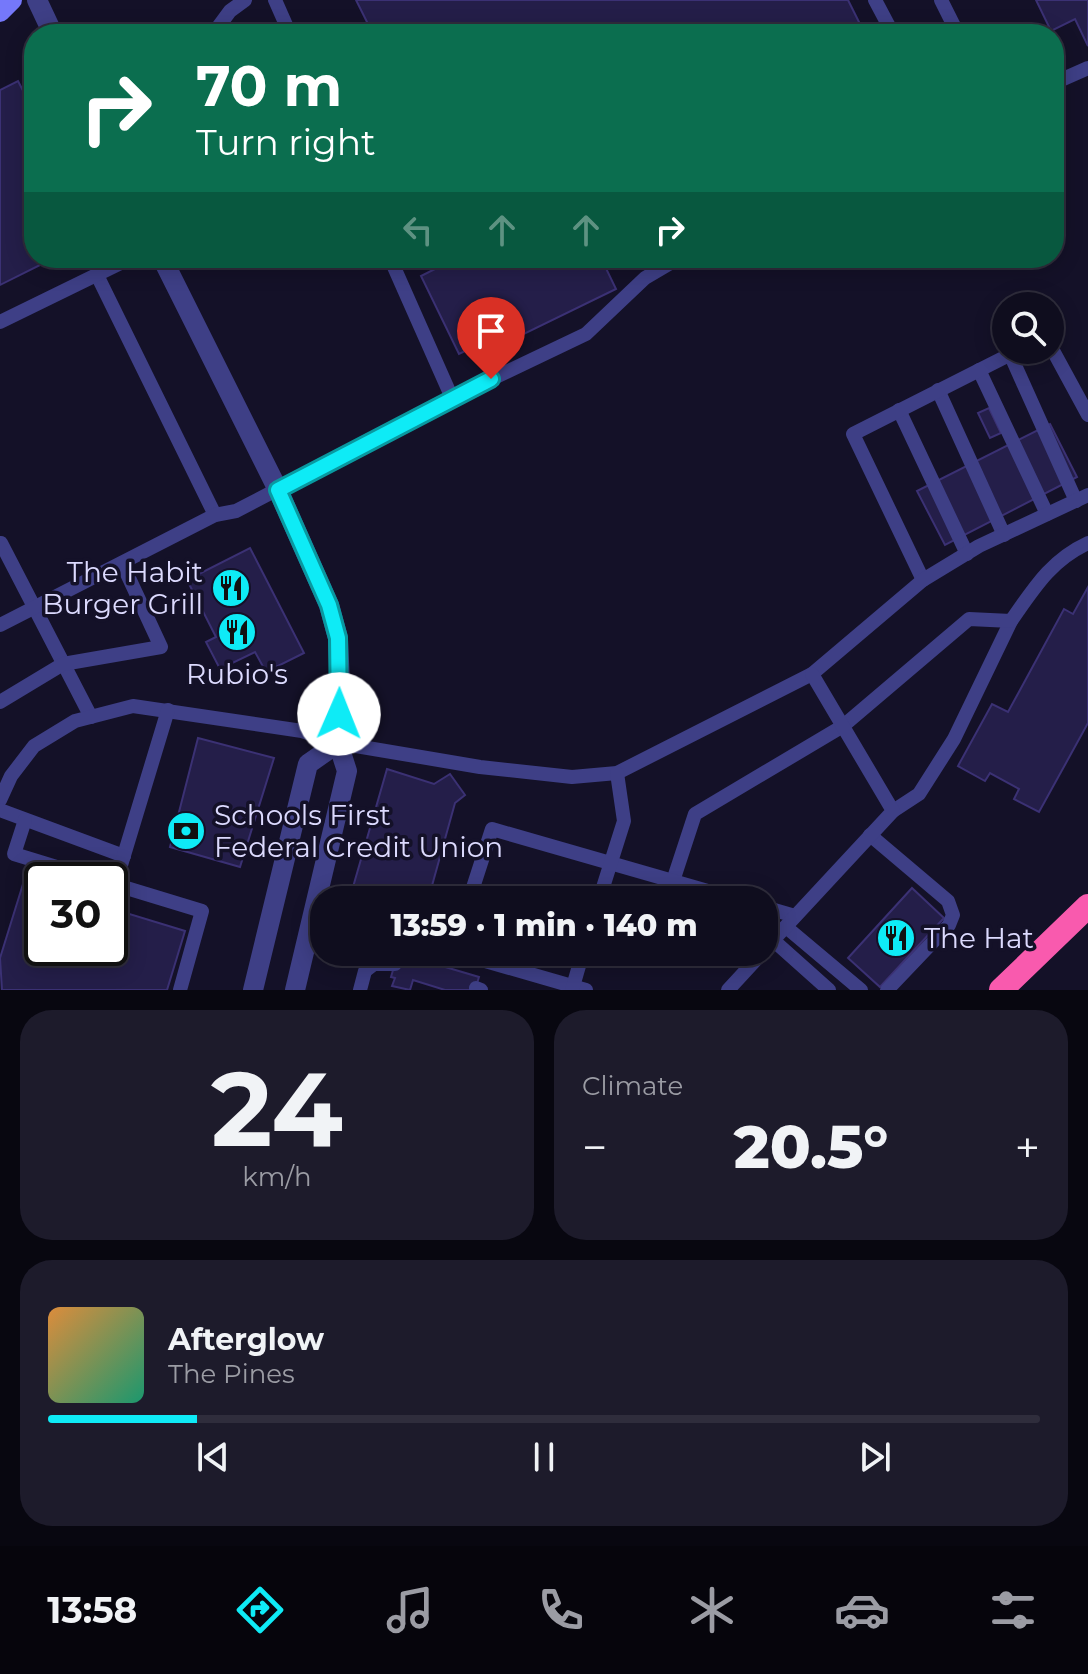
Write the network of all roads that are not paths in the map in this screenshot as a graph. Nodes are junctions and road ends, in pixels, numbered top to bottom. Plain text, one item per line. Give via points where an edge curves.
1 (12, 0) edge
2 (37, 0) edge
3 (245, 0) edge
4 (275, 0) edge
5 (875, 0) edge
6 (941, 0) edge
7 (0, 12) edge
8 (48, 24) edge
9 (220, 24) edge
10 (286, 24) edge
11 (888, 24) edge
12 (953, 24) edge
13 (1088, 68) edge
14 (1064, 79) edge
15 (111, 268) edge
16 (167, 268) edge
17 (394, 268) edge
18 (662, 268) edge
19 (97, 275) junction
20 (0, 322) edge
21 (992, 363) edge
22 (1020, 364) edge
23 (1060, 364) edge
24 (979, 370) junction
25 (938, 390) junction
26 (452, 398) junction
27 (899, 410) junction
28 (1088, 415) edge
29 (278, 490) junction
30 (1082, 498) edge
31 (1047, 514) junction
32 (215, 515) junction
33 (1004, 535) junction
34 (1, 543) edge
35 (1088, 543) edge
36 (967, 554) junction
37 (122, 563) junction
38 (923, 580) junction
39 (36, 608) junction
40 (1011, 621) junction
41 (0, 625) edge
42 (63, 664) junction
43 (812, 674) junction
44 (0, 702) edge
45 (168, 710) junction
46 (91, 717) junction
47 (843, 726) junction
48 (338, 743) junction
49 (617, 773) junction
50 (0, 800) edge
51 (0, 810) edge
52 (893, 811) junction
53 (25, 820) junction
54 (870, 835) junction
55 (124, 856) junction
56 (40, 862) edge
57 (122, 862) edge
58 (611, 863) junction
59 (673, 881) junction
60 (324, 886) edge
61 (474, 886) edge
62 (604, 886) edge
63 (690, 886) edge
64 (128, 889) edge
65 (1088, 906) edge
66 (778, 914) edge
67 (791, 921) junction
68 (778, 936) edge
69 (310, 942) edge
70 (778, 955) edge
71 (371, 966) edge
72 (501, 966) edge
73 (581, 966) edge
74 (750, 966) edge
75 (577, 989) edge
76 (180, 990) edge
77 (253, 990) edge
78 (295, 990) edge
79 (360, 990) edge
80 (728, 990) edge
81 (829, 990) edge
82 (861, 990) edge
83 (887, 990) edge
84 (1001, 990) edge

1 - 7 main road
2 - 8 street
3 - 9 lane
4 - 10 lane
5 - 11 lane
6 - 12 lane
13 - 14 lane
15 - 19 lane
16 - 29 street
17 - 26 lane
18 - 26 lane via 586,334
19 - 20 lane
19 - 32 lane
21 - 24 lane
22 - 30 lane
23 - 28 lane
24 - 25 lane
24 - 31 lane
25 - 27 lane
25 - 33 lane
26 - 29 lane
27 - 36 lane
27 - 38 lane via 853,434
29 - 32 lane via 236,511
29 - 48 street via 329,605 338,638
30 - 31 lane
31 - 33 lane
32 - 37 lane
33 - 36 lane
34 - 39 lane
35 - 40 lane via 1044,574
36 - 38 lane
37 - 39 lane
37 - 42 lane via 161,647
38 - 43 lane
39 - 41 lane
39 - 42 lane
40 - 47 lane via 969,619
40 - 52 lane via 954,739 919,794
42 - 44 lane
42 - 46 lane
43 - 47 lane
43 - 49 lane
45 - 46 lane via 133,706
45 - 48 lane via 302,731
45 - 55 lane
46 - 50 lane via 34,746
47 - 52 lane
47 - 59 lane via 695,814
48 - 49 lane via 572,777
48 - 60 street via 347,771
48 - 77 street via 308,764
49 - 58 lane via 624,821
51 - 53 lane
52 - 54 lane
53 - 55 lane
53 - 56 lane via 14,854
54 - 67 lane
54 - 83 lane via 948,901 953,915
55 - 57 lane
58 - 59 lane
58 - 61 lane via 492,829
58 - 62 lane
59 - 63 lane
64 - 76 lane via 202,911
65 - 84 highway
66 - 67 lane
67 - 68 lane
67 - 82 lane
69 - 78 street
70 - 81 lane
71 - 79 lane
72 - 75 lane
73 - 75 lane
74 - 80 lane

